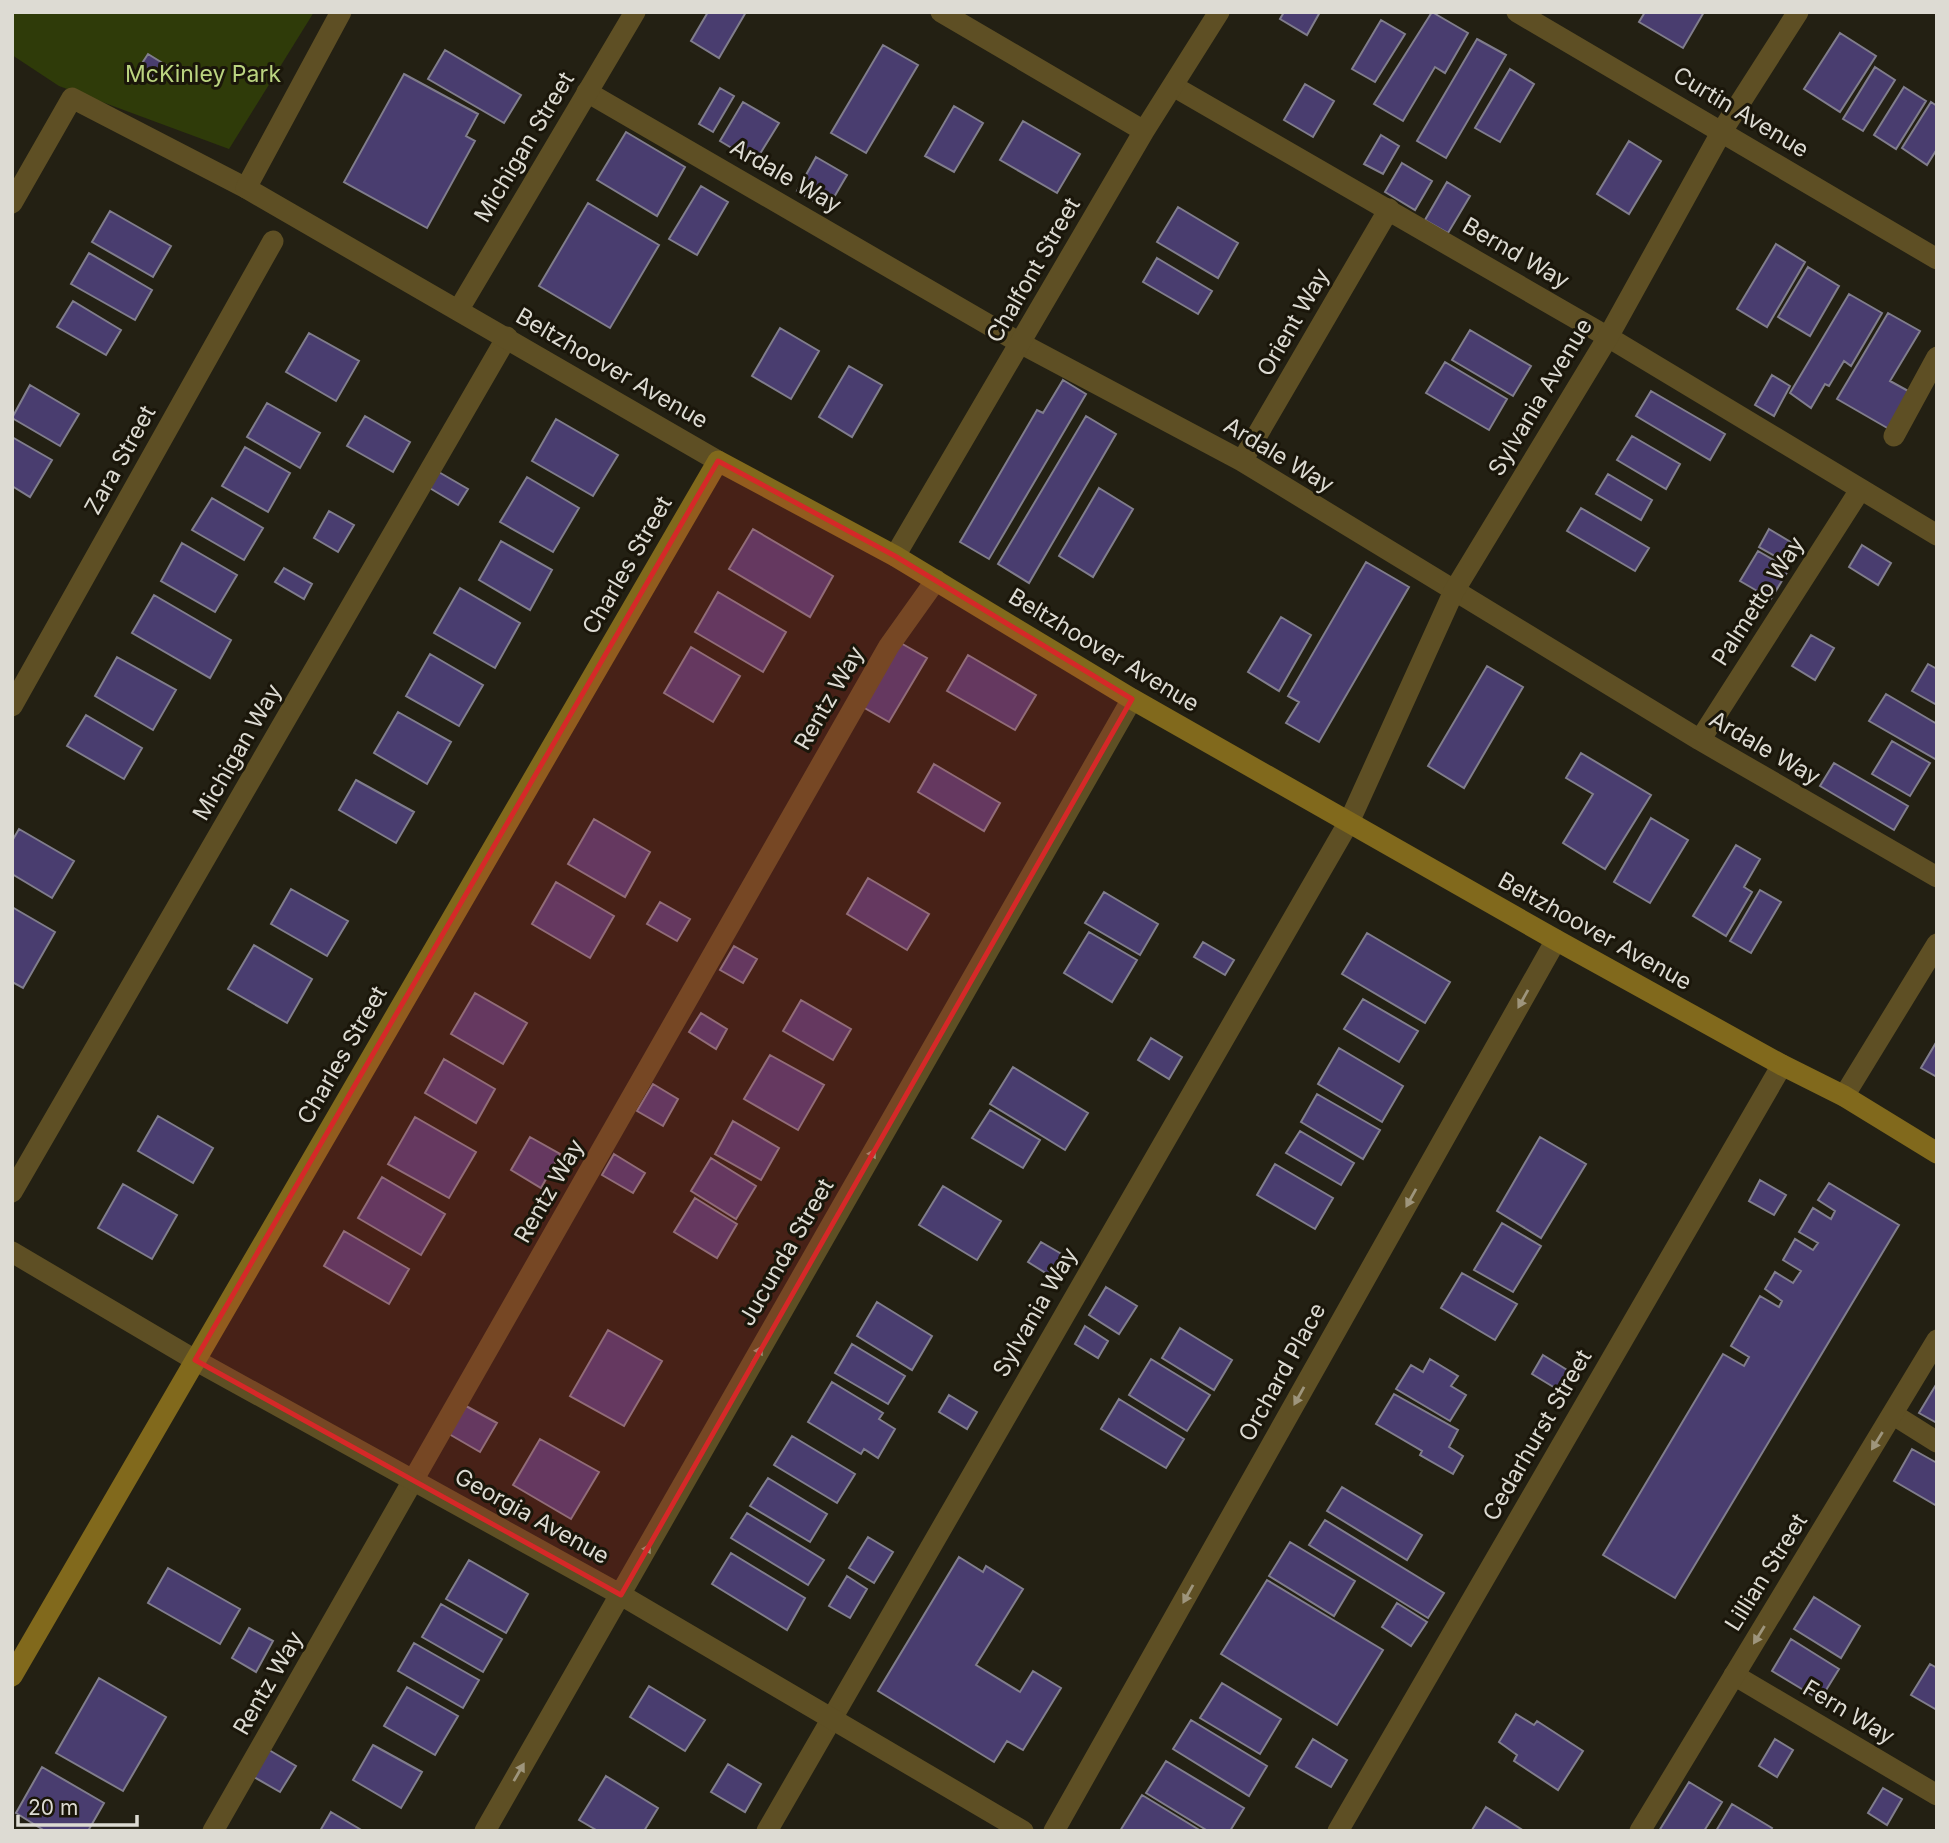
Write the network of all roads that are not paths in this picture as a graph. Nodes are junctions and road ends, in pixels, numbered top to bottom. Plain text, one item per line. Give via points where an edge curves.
1 (341, 12) edge
2 (635, 12) edge
3 (941, 12) edge
4 (1219, 12) edge
5 (1518, 12) edge
6 (1798, 12) edge
7 (1173, 86) junction
8 (587, 92) junction
9 (1144, 131) junction
10 (1722, 131) junction
11 (246, 188) junction
12 (12, 203) edge
13 (1389, 209) junction
14 (274, 241) dead end
15 (1937, 260) edge
16 (459, 309) junction
17 (507, 337) junction
18 (1608, 337) junction
19 (1020, 343) junction
20 (1937, 357) edge
21 (1894, 436) dead end
22 (718, 461) junction
23 (1242, 461) junction
24 (1860, 491) junction
25 (1937, 535) edge
26 (895, 556) junction
27 (936, 580) junction
28 (1454, 591) junction
29 (1132, 699) junction
30 (12, 706) edge
31 (1700, 740) junction
32 (1350, 820) junction
33 (1937, 877) edge
34 (1556, 940) junction
35 (1937, 944) edge
36 (1782, 1065) junction
37 (1844, 1096) junction
38 (1937, 1153) edge
39 (12, 1192) edge
40 (12, 1252) edge
41 (1937, 1340) edge
42 (195, 1360) junction
43 (1894, 1415) junction
44 (1937, 1442) edge
45 (414, 1481) junction
46 (621, 1595) junction
47 (1734, 1675) junction
48 (12, 1676) edge
49 (832, 1717) junction
50 (1937, 1795) edge
51 (213, 1831) edge
52 (485, 1831) edge
53 (768, 1831) edge
54 (1023, 1831) edge
55 (1054, 1831) edge
56 (1338, 1831) edge
57 (1640, 1831) edge

1 - 11 street
2 - 8 street, Michigan Street
3 - 9 street
4 - 7 street, Chalfont Street
5 - 10 street, Curtin Avenue
6 - 10 street, Sylvania Avenue
7 - 9 street, Chalfont Street
7 - 13 street, Bernd Way
8 - 16 street, Michigan Street
8 - 19 street, Ardale Way
9 - 19 street, Chalfont Street
10 - 15 street, Curtin Avenue
10 - 18 street, Sylvania Avenue
11 - 12 street, Beltzhoover Avenue via 72,98
11 - 16 street, Beltzhoover Avenue
13 - 18 street, Bernd Way
13 - 23 street, Orient Way
14 - 30 street, Zara Street
16 - 17 street, Beltzhoover Avenue
17 - 22 street, Beltzhoover Avenue
17 - 39 street, Michigan Way
18 - 24 street, Bernd Way
18 - 28 street, Sylvania Avenue
19 - 23 street, Ardale Way
19 - 26 street, Chalfont Street
20 - 21 street
22 - 26 street, Beltzhoover Avenue
22 - 42 street, Charles Street
23 - 28 street, Ardale Way
24 - 25 street, Bernd Way
24 - 31 street, Palmetto Way
26 - 27 street, Beltzhoover Avenue
27 - 29 street, Beltzhoover Avenue
27 - 45 street, Rentz Way via 882,658
28 - 31 street, Ardale Way
28 - 32 street, Sylvania Avenue
29 - 32 street, Beltzhoover Avenue
46 -> 29 street, Jucunda Street
31 - 33 street, Ardale Way
32 - 34 street, Beltzhoover Avenue
32 - 49 street, Sylvania Way
34 - 36 street, Beltzhoover Avenue
34 -> 55 street, Orchard Place
35 - 37 street
36 - 37 street, Beltzhoover Avenue
36 - 56 street, Cedarhurst Street
37 - 38 street, Beltzhoover Avenue
40 - 42 street, Georgia Avenue
41 - 43 street, Lillian Street
42 - 45 street, Georgia Avenue
42 - 48 street, Charles Street
43 - 44 street
43 -> 47 street, Lillian Street
45 - 46 street, Georgia Avenue
45 - 51 street, Rentz Way
46 - 49 street, Georgia Avenue
52 -> 46 street, Jucunda Street
47 - 50 street, Fern Way
47 - 57 street, Lillian Street
49 - 53 street, Sylvania Way
49 - 54 street, Georgia Avenue

